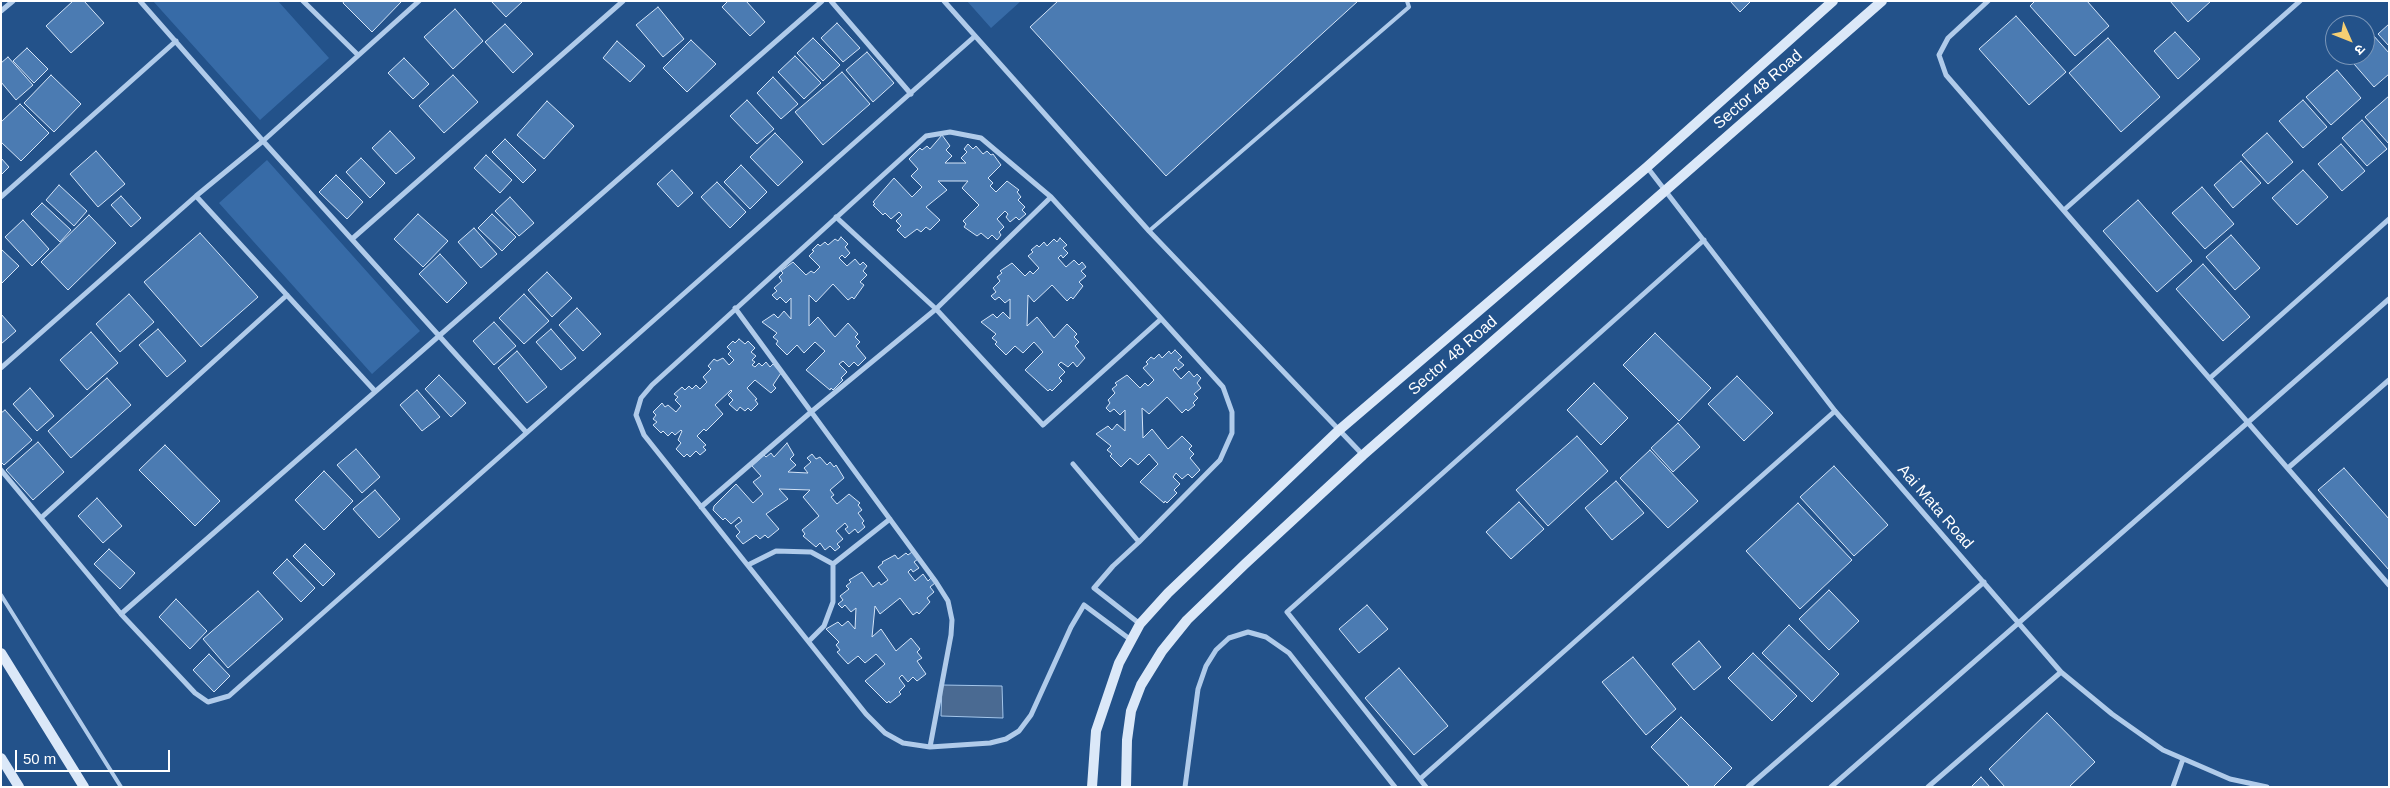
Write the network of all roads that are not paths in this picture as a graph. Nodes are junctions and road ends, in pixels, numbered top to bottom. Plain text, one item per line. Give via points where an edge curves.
1 (12, 1) edge
2 (140, 1) edge
3 (304, 1) edge
4 (418, 1) edge
5 (623, 1) edge
6 (822, 1) edge
7 (831, 1) edge
8 (944, 1) edge
9 (1407, 1) edge
10 (1834, 1) edge
11 (1882, 1) edge
12 (1988, 1) edge
13 (2300, 1) edge
14 (1, 11) edge
15 (974, 37) junction
16 (176, 41) junction
17 (358, 55) junction
18 (911, 94) junction
19 (263, 141) junction
20 (1647, 167) junction
21 (1665, 190) junction
22 (196, 196) junction
23 (1, 197) edge
24 (1051, 197) junction
25 (2064, 210) junction
26 (836, 217) junction
27 (2389, 220) edge
28 (1148, 231) junction
29 (352, 239) junction
30 (1704, 240) junction
31 (287, 295) junction
32 (2389, 298) edge
33 (735, 308) junction
34 (936, 309) junction
35 (1162, 320) junction
36 (438, 335) junction
37 (1, 368) edge
38 (2210, 378) junction
39 (2389, 380) edge
40 (374, 390) junction
41 (1835, 411) junction
42 (811, 412) junction
43 (2248, 422) junction
44 (526, 432) junction
45 (1338, 432) junction
46 (1362, 455) junction
47 (1072, 464) dead end
48 (2288, 468) junction
49 (1, 470) edge
50 (701, 507) junction
51 (42, 517) junction
52 (890, 519) junction
53 (1140, 542) junction
54 (833, 564) junction
55 (748, 565) junction
56 (1984, 582) junction
57 (2389, 585) edge
58 (1, 595) edge
59 (121, 614) junction
60 (2020, 623) junction
61 (1140, 624) junction
62 (1132, 640) junction
63 (809, 642) junction
64 (1, 653) edge
65 (2062, 672) junction
66 (930, 747) junction
67 (1, 758) edge
68 (2183, 759) junction
69 (1420, 779) junction
70 (20, 787) edge
71 (84, 787) edge
72 (121, 787) edge
73 (1092, 787) edge
74 (1126, 787) edge
75 (1185, 787) edge
76 (1395, 787) edge
77 (1426, 787) edge
78 (1748, 787) edge
79 (1831, 787) edge
80 (1928, 787) edge
81 (2174, 787) edge
82 (2266, 787) edge

1 - 14 street
2 - 16 street
3 - 17 street
4 - 17 street
5 - 29 street
6 - 36 street
7 - 18 street
8 - 15 street
9 - 28 lane via 1409,7
10 - 20 street, Sector 48 Road
11 - 21 street, Sector 48 Road
12 - 25 street via 1948,38 1939,55 1946,75
13 - 25 street
15 - 18 street
15 - 28 street
16 - 19 street
16 - 23 street
17 - 19 street
18 - 44 street
19 - 22 street
19 - 29 street
20 - 21 street, Aai Mata Road
20 - 45 street, Sector 48 Road
21 - 30 street, Aai Mata Road
21 - 46 street, Sector 48 Road
22 - 31 street
22 - 37 street
24 - 26 street via 981,138 950,132 926,136
24 - 34 street
24 - 35 street
25 - 38 street
26 - 33 street
26 - 34 street
27 - 38 street
28 - 45 street
29 - 36 street
30 - 41 street, Aai Mata Road
30 - 69 street via 1287,612
31 - 40 street
31 - 51 street
32 - 43 street
33 - 42 street
33 - 50 street via 652,384 641,398 636,415 644,435
34 - 35 street via 1043,425
34 - 42 street
35 - 53 street via 1222,387 1232,412 1232,433 1220,460
36 - 40 street
36 - 44 street
38 - 43 street
39 - 48 street
40 - 59 street
41 - 56 street, Aai Mata Road
41 - 69 street
42 - 50 street
42 - 52 street
43 - 48 street
43 - 60 street
44 - 59 street via 229,696 208,702 195,693
45 - 46 street
45 - 61 street, Sector 48 Road via 1168,593
46 - 74 street, Sector 48 Road via 1187,620 1162,651 1141,685 1131,711
47 - 53 street
48 - 57 street
49 - 51 street
50 - 55 street
51 - 59 street
52 - 54 street
52 - 66 street via 948,601 952,620
53 - 61 street via 1094,588
54 - 55 street via 811,552 776,551
54 - 63 street via 833,602 824,626
55 - 63 street
56 - 60 street, Aai Mata Road
56 - 78 street
58 - 72 lane
60 - 65 street, Aai Mata Road
60 - 79 street
61 - 62 street, Sector 48 Road
62 - 66 street via 1084,605 1031,715 1019,731 990,743
62 - 73 street, Sector 48 Road via 1120,663 1096,731
63 - 66 street via 885,733 903,743
64 - 71 street
65 - 68 street, Aai Mata Road via 2119,719 2163,750
65 - 80 street
67 - 70 street
68 - 81 street
68 - 82 street, Aai Mata Road via 2230,779
69 - 77 street
75 - 76 street via 1198,688 1206,666 1229,638 1248,632 1266,637 1289,653

